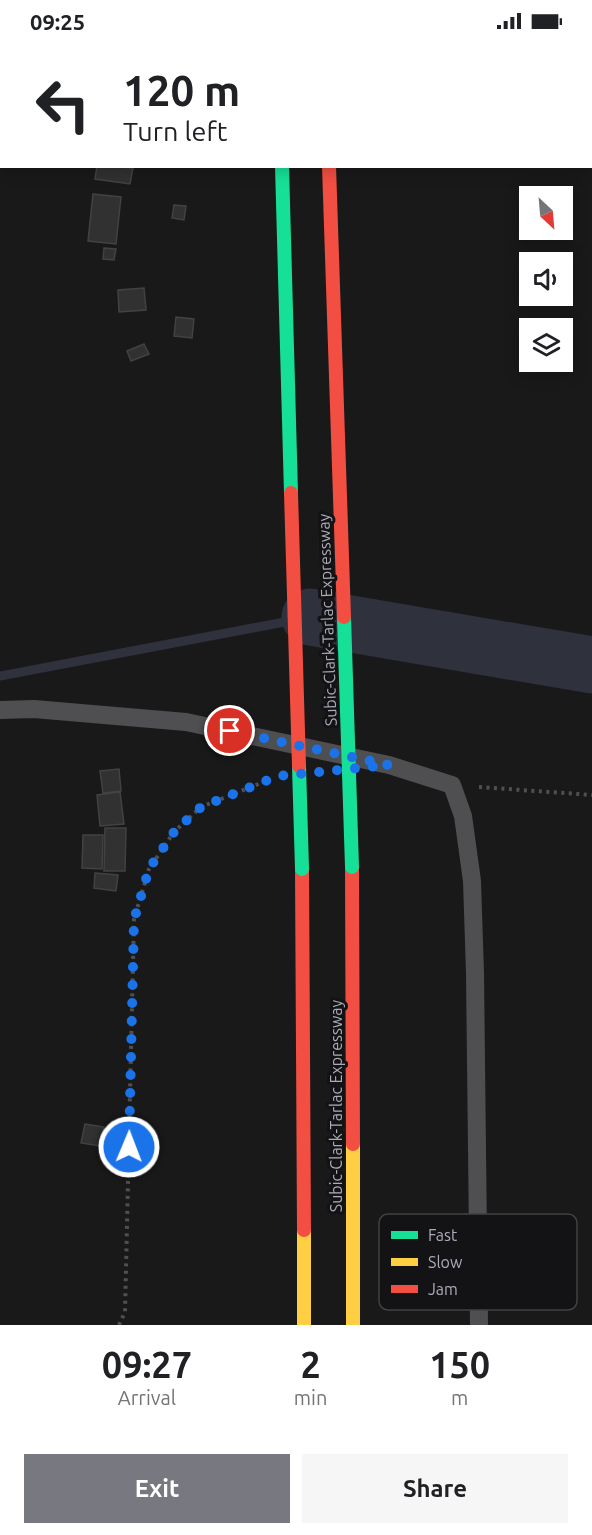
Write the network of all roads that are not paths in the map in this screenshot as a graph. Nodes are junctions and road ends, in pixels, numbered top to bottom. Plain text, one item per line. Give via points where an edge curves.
1 (282, 168) edge
2 (329, 168) edge
3 (0, 710) edge
4 (478, 1214) edge
5 (479, 1310) edge
6 (303, 1325) edge
7 (353, 1325) edge
8 (479, 1325) edge

1 - 6 highway, Subic-Clark-Tarlac Expressway, bridge via 302,869
2 - 7 highway, Subic-Clark-Tarlac Expressway, bridge via 352,867
3 - 4 lane via 186,722 389,765 452,785 463,816 472,881
5 - 8 lane

